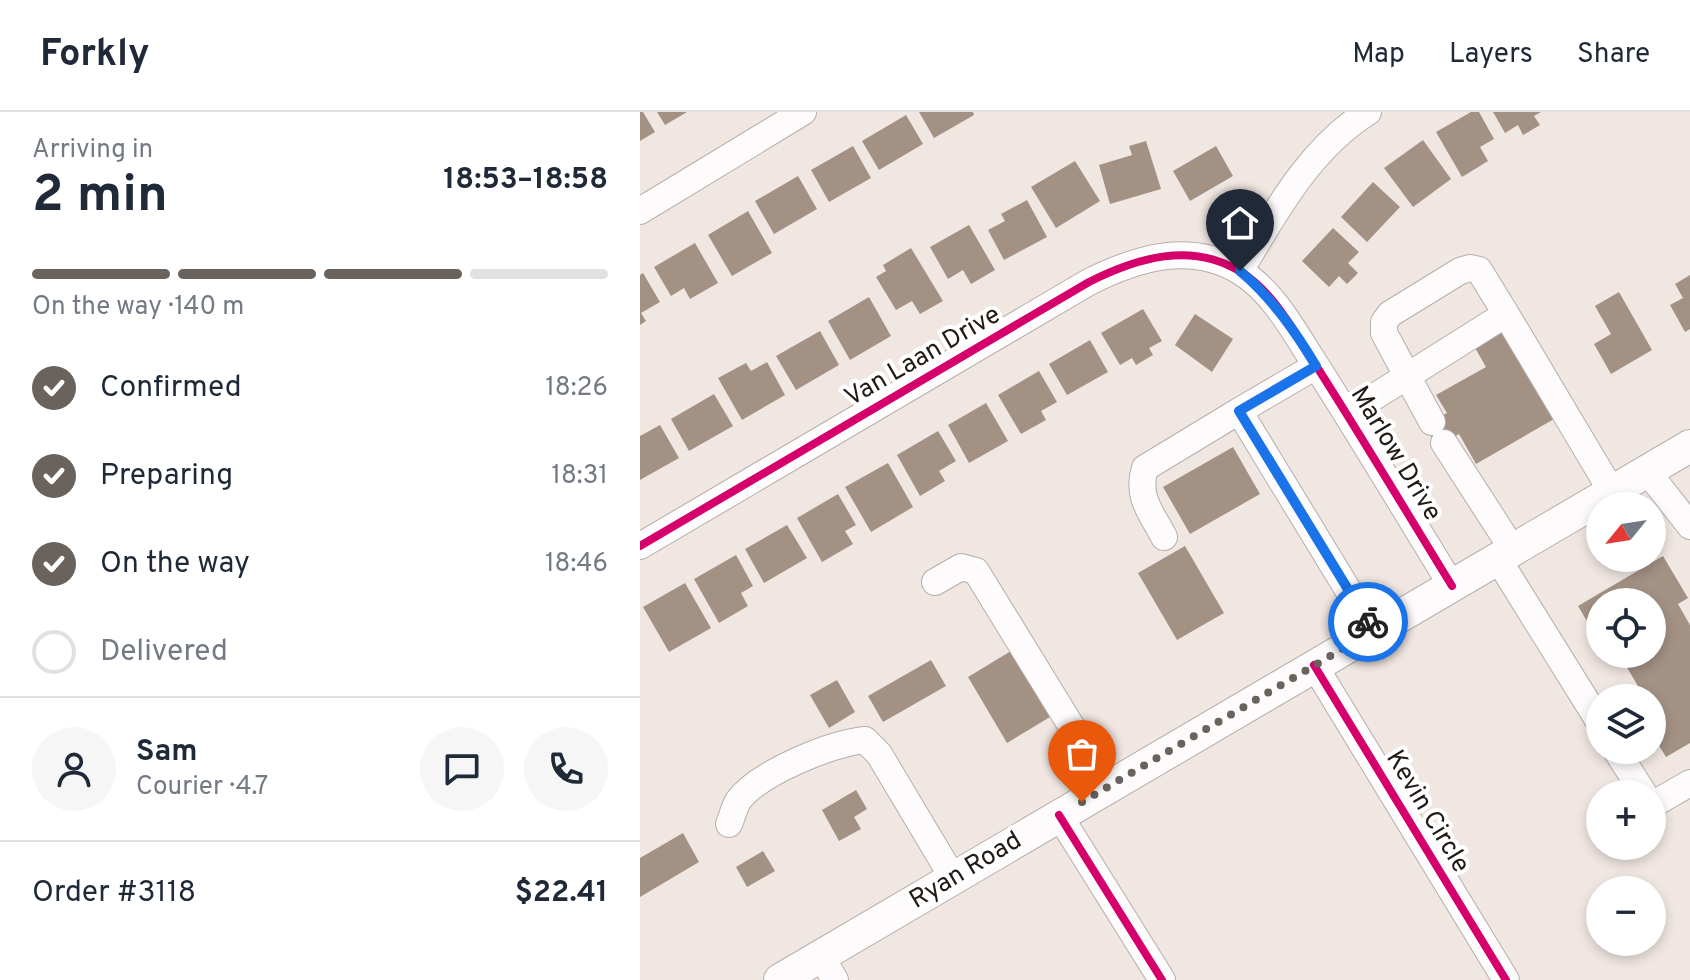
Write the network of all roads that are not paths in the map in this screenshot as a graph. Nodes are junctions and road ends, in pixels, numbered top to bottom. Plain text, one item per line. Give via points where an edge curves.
1 (803, 112) edge
2 (1368, 112) edge
3 (640, 211) edge
4 (1240, 271) junction
5 (1506, 314) junction
6 (1316, 366) junction
7 (1407, 377) junction
8 (1239, 411) junction
9 (1347, 414) junction
10 (1690, 446) edge
11 (1647, 471) junction
12 (1612, 492) joint
13 (1586, 507) edge
14 (1690, 526) edge
15 (1164, 537) dead end
16 (640, 546) edge
17 (1506, 555) junction
18 (935, 582) dead end
19 (1452, 586) junction
20 (1373, 631) junction
21 (1314, 665) junction
22 (1586, 698) edge
23 (1690, 783) edge
24 (1105, 788) junction
25 (1666, 797) edge
26 (1059, 815) junction
27 (729, 824) dead end
28 (953, 878) junction
29 (828, 968) edge
30 (780, 980) edge
31 (1162, 980) edge
32 (1506, 980) edge

1 - 3 street
2 - 4 street via 1339,133 1285,196
4 - 6 street, Marlow Drive via 1296,332
4 - 16 street, Van Laan Drive via 1190,255 1159,255 1109,272
5 - 7 street
5 - 7 street via 1479,270 1470,268 1390,314 1384,333
5 - 12 street
6 - 8 street
6 - 9 street, Marlow Drive
7 - 9 street
7 - 17 street
8 - 15 street via 1145,468 1140,484 1144,499
8 - 20 street
9 - 19 street, Marlow Drive
10 - 11 main road, Ryan Road
11 - 12 main road, Ryan Road
11 - 14 street
13 - 17 main road, Ryan Road
17 - 19 main road, Ryan Road
17 - 22 street
18 - 24 street via 961,567 976,571
19 - 20 main road, Ryan Road
20 - 21 main road, Ryan Road
21 - 24 main road, Ryan Road
21 - 32 street, Kevin Circle
23 - 25 street
24 - 26 main road, Ryan Road
26 - 28 main road, Ryan Road
26 - 31 street
27 - 28 street via 739,801 754,786 798,760 844,742 865,740 879,754
28 - 29 main road, Ryan Road
29 - 30 main road, Ryan Road

